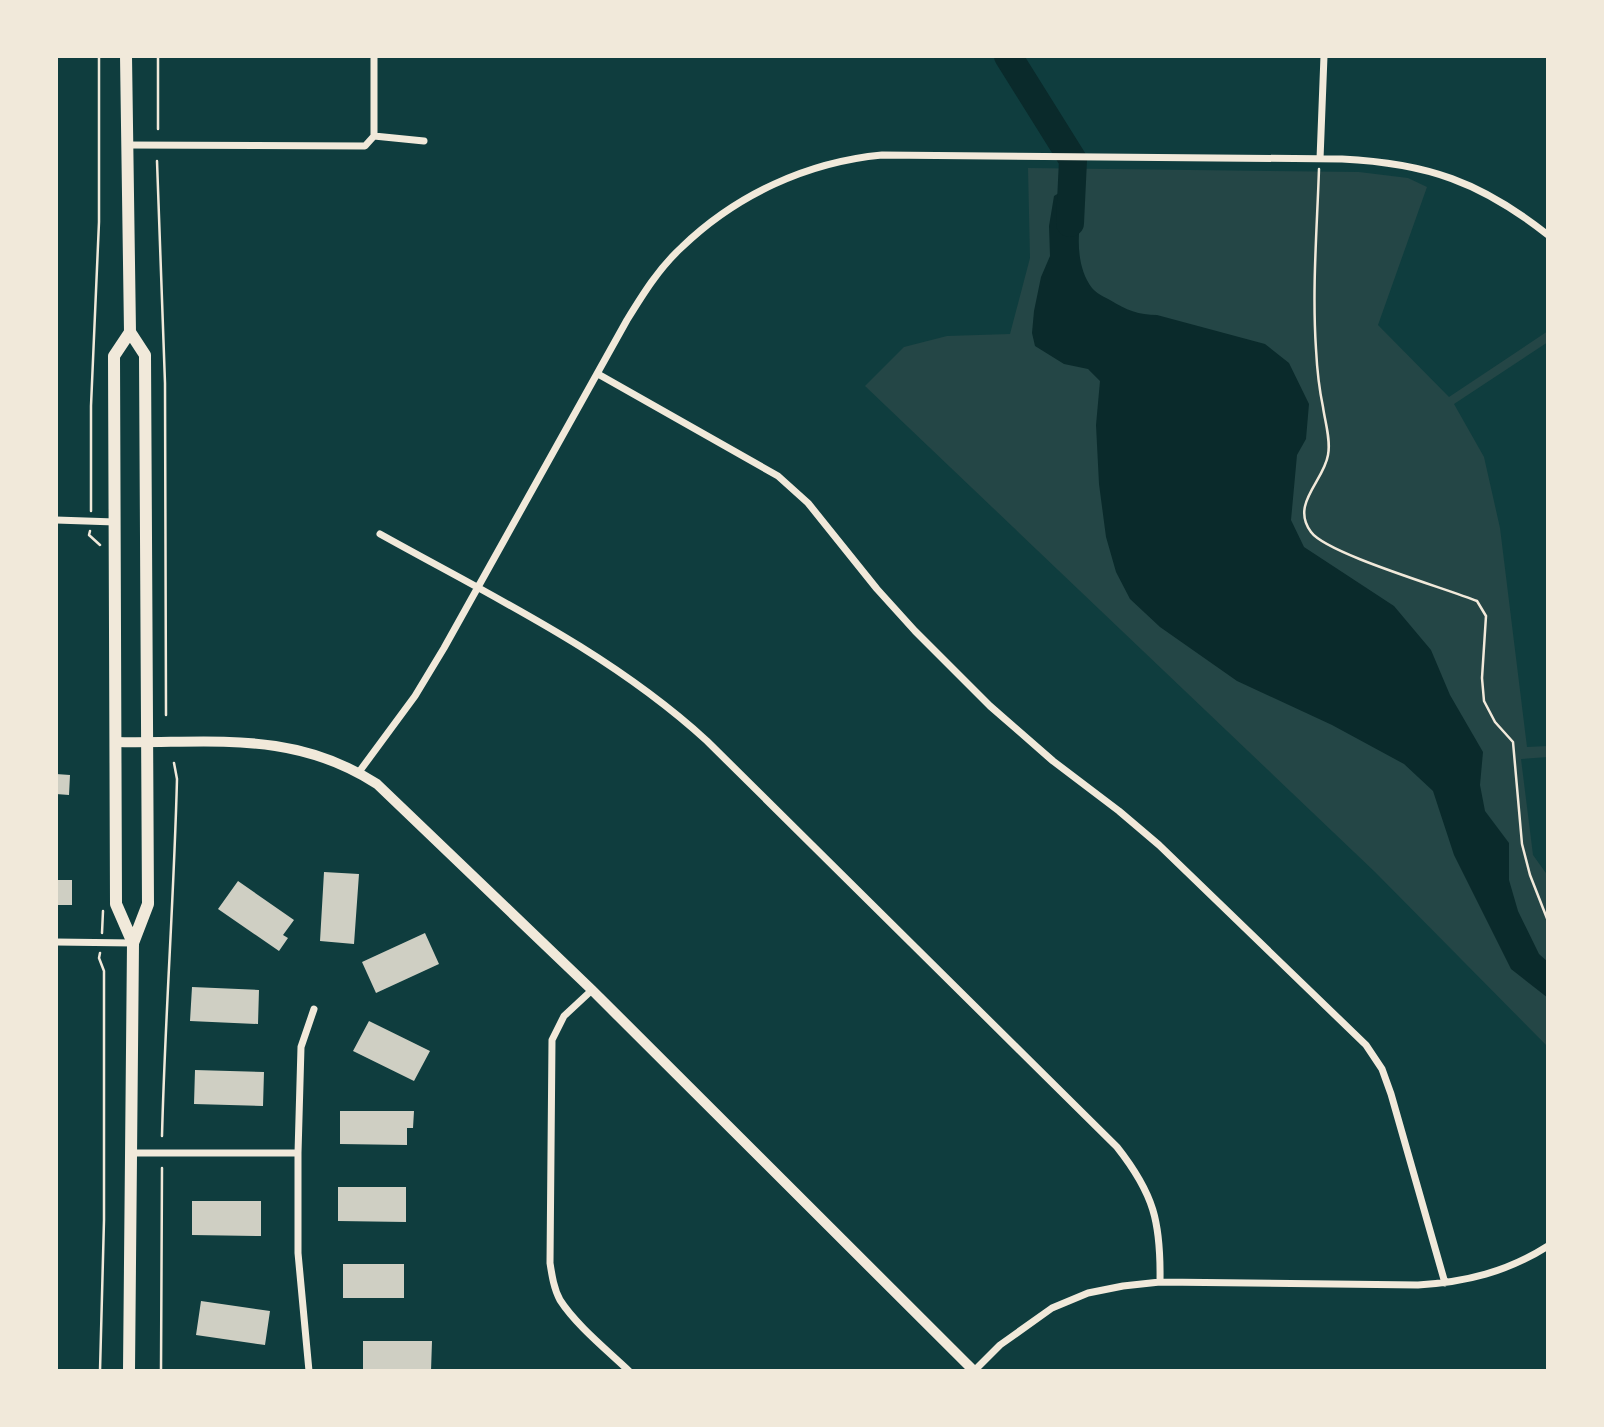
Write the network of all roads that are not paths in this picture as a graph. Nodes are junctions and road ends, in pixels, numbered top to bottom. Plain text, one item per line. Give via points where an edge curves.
1 (126, 56) edge
2 (374, 56) edge
3 (1324, 56) edge
4 (374, 136) junction
5 (424, 141) dead end
6 (127, 145) junction
7 (1320, 159) junction
8 (1548, 235) edge
9 (130, 332) junction
10 (598, 373) junction
11 (56, 520) edge
12 (115, 522) junction
13 (380, 534) dead end
14 (478, 589) junction
15 (116, 742) junction
16 (148, 743) junction
17 (359, 772) junction
18 (56, 942) edge
19 (133, 943) junction
20 (593, 990) junction
21 (314, 1009) dead end
22 (131, 1153) junction
23 (298, 1153) junction
24 (1548, 1246) edge
25 (1160, 1282) junction
26 (1445, 1283) junction
27 (129, 1371) edge
28 (309, 1371) edge
29 (629, 1371) edge
30 (974, 1371) edge

1 - 6 main road
2 - 4 street
3 - 7 street
4 - 5 street
4 - 6 street via 365,146
6 - 9 main road
7 - 8 street via 1386,161 1472,185
7 - 10 street via 882,155 830,163 749,197 680,248 651,282
9 - 12 main road via 114,356
9 - 16 main road via 145,355
10 - 14 street
10 - 26 street via 778,476 808,503 915,631 990,706 1159,845 1366,1045 1391,1094
11 - 12 street
12 - 15 main road
13 - 14 street
14 - 17 street via 415,696
14 - 25 street via 586,648 676,713 1117,1147 1144,1184 1155,1212
15 - 16 street
15 - 19 main road via 116,904
16 - 17 street via 287,746
16 - 19 main road via 148,904
17 - 20 street via 419,822
18 - 19 street
19 - 22 main road
20 - 29 street via 564,1016 552,1040 550,1263 559,1298 569,1312
20 - 30 street
21 - 23 street via 301,1047
22 - 23 street
22 - 27 main road
23 - 28 street via 298,1253
24 - 26 street via 1497,1272
25 - 26 street
25 - 30 street via 1088,1293 1052,1308 1000,1345

